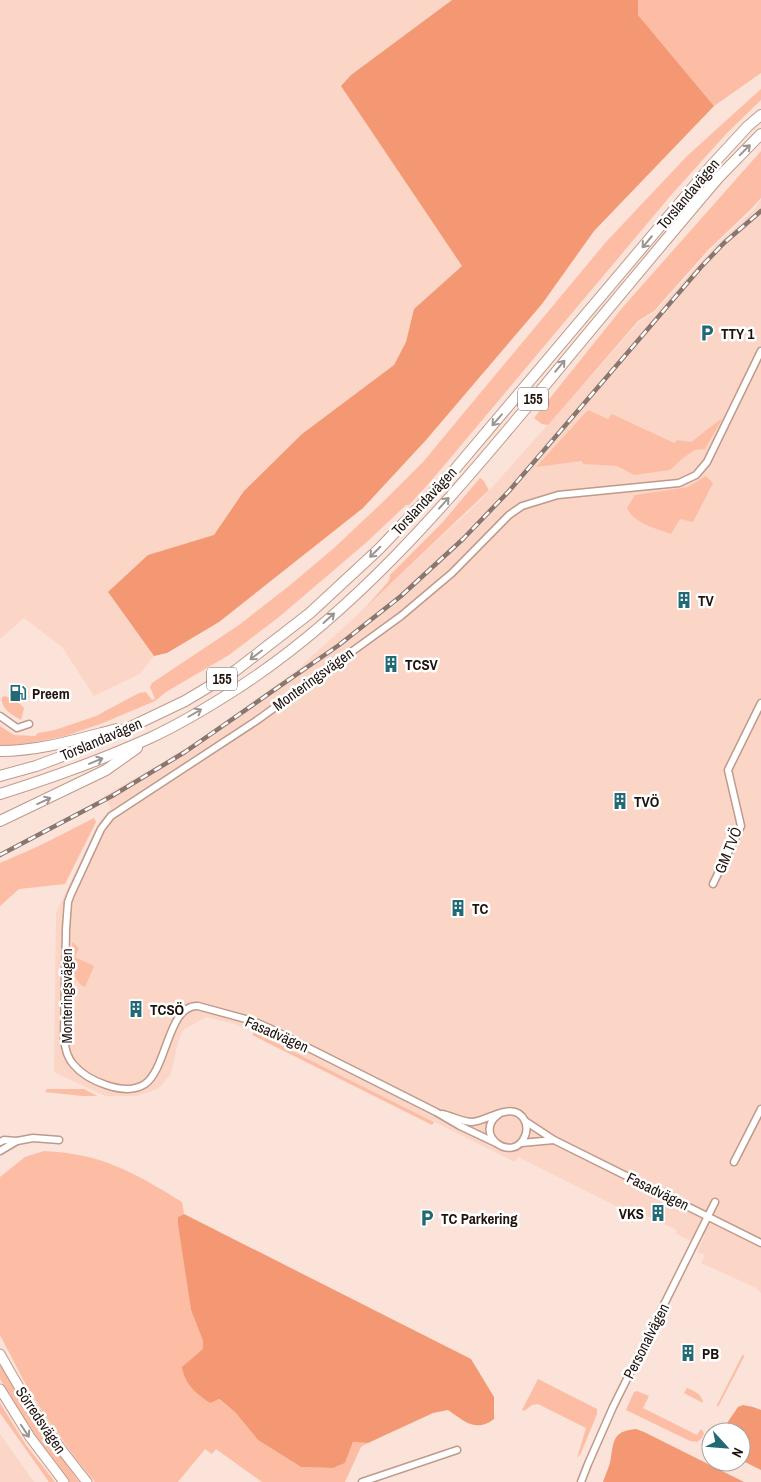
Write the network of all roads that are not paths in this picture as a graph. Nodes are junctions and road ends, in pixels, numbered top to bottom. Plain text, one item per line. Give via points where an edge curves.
1 (761, 115) edge
2 (761, 134) edge
3 (761, 351) edge
4 (761, 703) edge
5 (0, 716) edge
6 (142, 722) junction
7 (29, 724) dead end
8 (152, 737) junction
9 (0, 751) edge
10 (0, 776) edge
11 (0, 794) edge
12 (0, 821) edge
13 (713, 884) dead end
14 (149, 1080) joint
15 (761, 1109) edge
16 (436, 1112) junction
17 (499, 1114) junction
18 (525, 1121) junction
19 (59, 1140) dead end
20 (554, 1140) junction
21 (17, 1141) junction
22 (0, 1142) edge
23 (496, 1143) junction
24 (521, 1143) junction
25 (0, 1151) edge
26 (734, 1162) dead end
27 (715, 1202) dead end
28 (708, 1216) junction
29 (761, 1243) edge
30 (0, 1354) edge
31 (0, 1389) edge
32 (457, 1450) dead end
33 (64, 1482) edge
34 (87, 1482) edge
35 (362, 1482) edge
36 (582, 1482) edge

1 -> 6 main road, Torslandavägen / 155 via 711,166 451,474 372,556 310,613 235,671
8 -> 2 main road, Torslandavägen / 155 via 273,664 369,583 460,485 718,177
3 - 14 street, Monteringsvägen via 707,462 696,475 679,483 558,495 514,510 452,572 401,616 256,720 109,818 68,902 64,1047 77,1069 108,1086 133,1088
4 - 13 street, GM TVÖ via 728,770 741,826
5 - 7 street via 17,728
6 - 9 main road via 50,746
6 - 10 main road, Torslandavägen / 155 via 95,744
11 -> 8 main road, Torslandavägen / 155 via 67,772
12 -> 8 main road via 106,770
14 - 16 street, Fasadvägen via 182,1013 190,1006 198,1006 269,1028
15 - 26 street
16 - 17 street, Fasadvägen via 471,1122
16 - 23 street, Fasadvägen
17 - 18 street, Fasadvägen via 512,1112
17 - 23 street via 490,1127
18 - 20 street, Fasadvägen
18 - 24 street via 526,1132
19 - 21 street
20 - 24 street, Fasadvägen
20 - 28 street, Fasadvägen
21 - 22 street
21 - 25 street
23 - 24 street, Fasadvägen via 508,1148
27 - 28 street, Personalvägen
28 - 29 street, Fasadvägen
28 - 36 street, Personalvägen via 613,1407
30 - 34 street, Sörredsvägen via 19,1389
31 -> 33 street, Sörredsvägen
32 - 35 street

